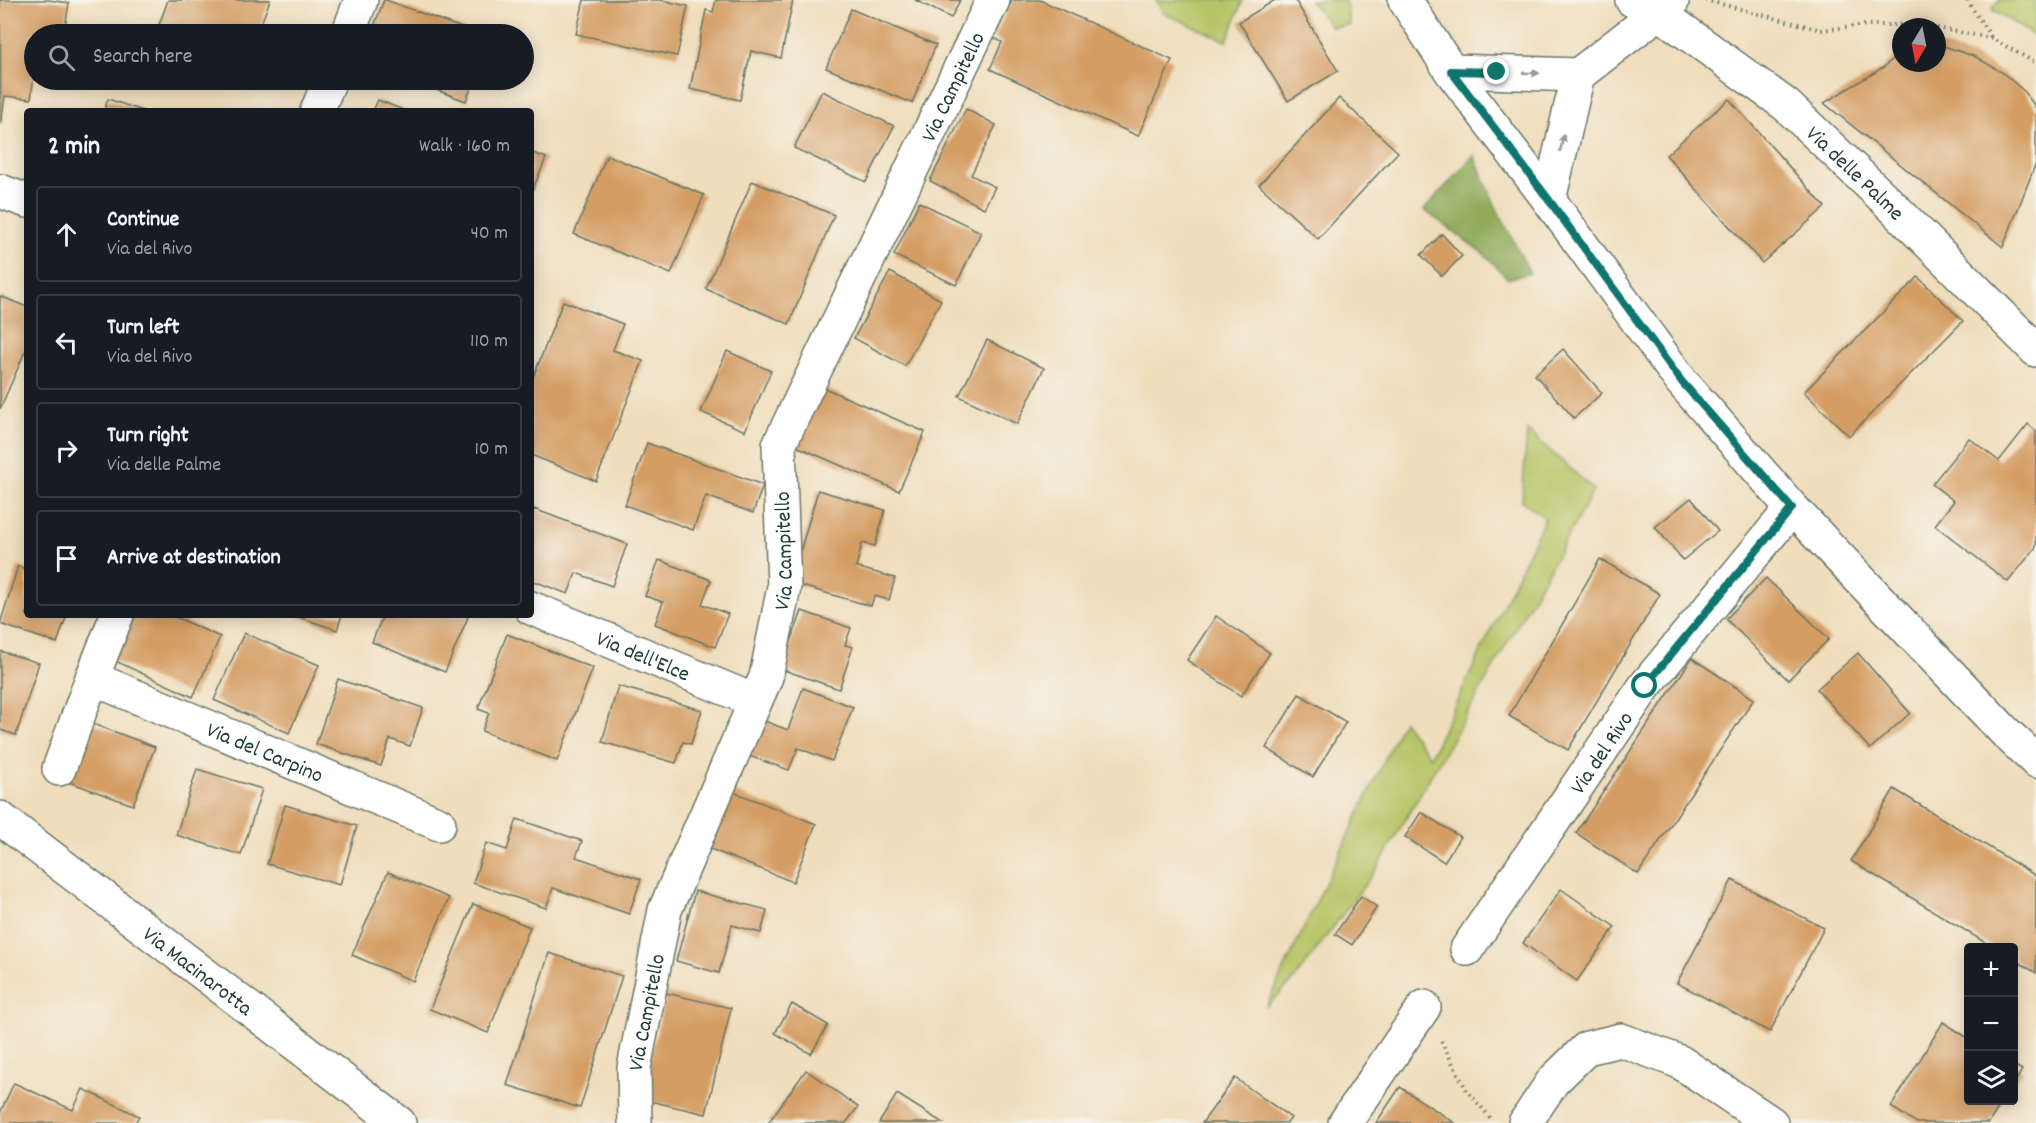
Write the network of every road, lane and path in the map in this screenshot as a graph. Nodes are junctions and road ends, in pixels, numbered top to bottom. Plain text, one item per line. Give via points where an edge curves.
1 (361, 0) edge
2 (993, 0) edge
3 (1405, 0) edge
4 (1704, 0) edge
5 (1966, 0) edge
6 (1655, 4) edge
7 (352, 24) edge
8 (1892, 26) edge
9 (1946, 30) edge
10 (1991, 38) junction
11 (2036, 63) edge
12 (1451, 71) junction
13 (1578, 75) junction
14 (326, 90) edge
15 (318, 108) edge
16 (0, 191) edge
17 (24, 200) edge
18 (1549, 200) junction
19 (2036, 350) edge
20 (1792, 508) junction
21 (534, 609) edge
22 (116, 618) edge
23 (92, 678) junction
24 (755, 701) junction
25 (2036, 761) edge
26 (59, 769) dead end
27 (0, 818) edge
28 (439, 824) dead end
29 (1467, 949) dead end
30 (1424, 1007) joint
31 (399, 1123) edge
32 (635, 1123) edge
33 (1345, 1123) edge
34 (1494, 1123) edge
35 (1525, 1123) edge
36 (1771, 1123) edge

1 - 7 street
2 - 24 street, Via Campitello via 779,445 784,587 765,677
3 - 12 street
4 - 8 path via 1821,30
5 - 10 path
6 - 13 street, Via delle Palme
6 - 19 street, Via delle Palme via 1786,105
9 - 10 path
10 - 11 path
12 -> 13 street
12 - 18 street
18 -> 13 street
14 - 15 street
16 - 17 street
18 - 20 street via 1682,382
20 - 25 street
20 - 29 street, Via del Rivo via 1645,686
21 - 24 street, Via dell'Elce
22 - 23 street
23 - 26 street
23 - 28 street, Via del Carpino
24 - 32 street, Via Campitello via 665,910 634,1068
27 - 31 street, Via Macinarotta
30 - 33 street
30 - 34 path via 1466,1089
35 - 36 street via 1553,1081 1587,1048 1621,1040 1680,1062

